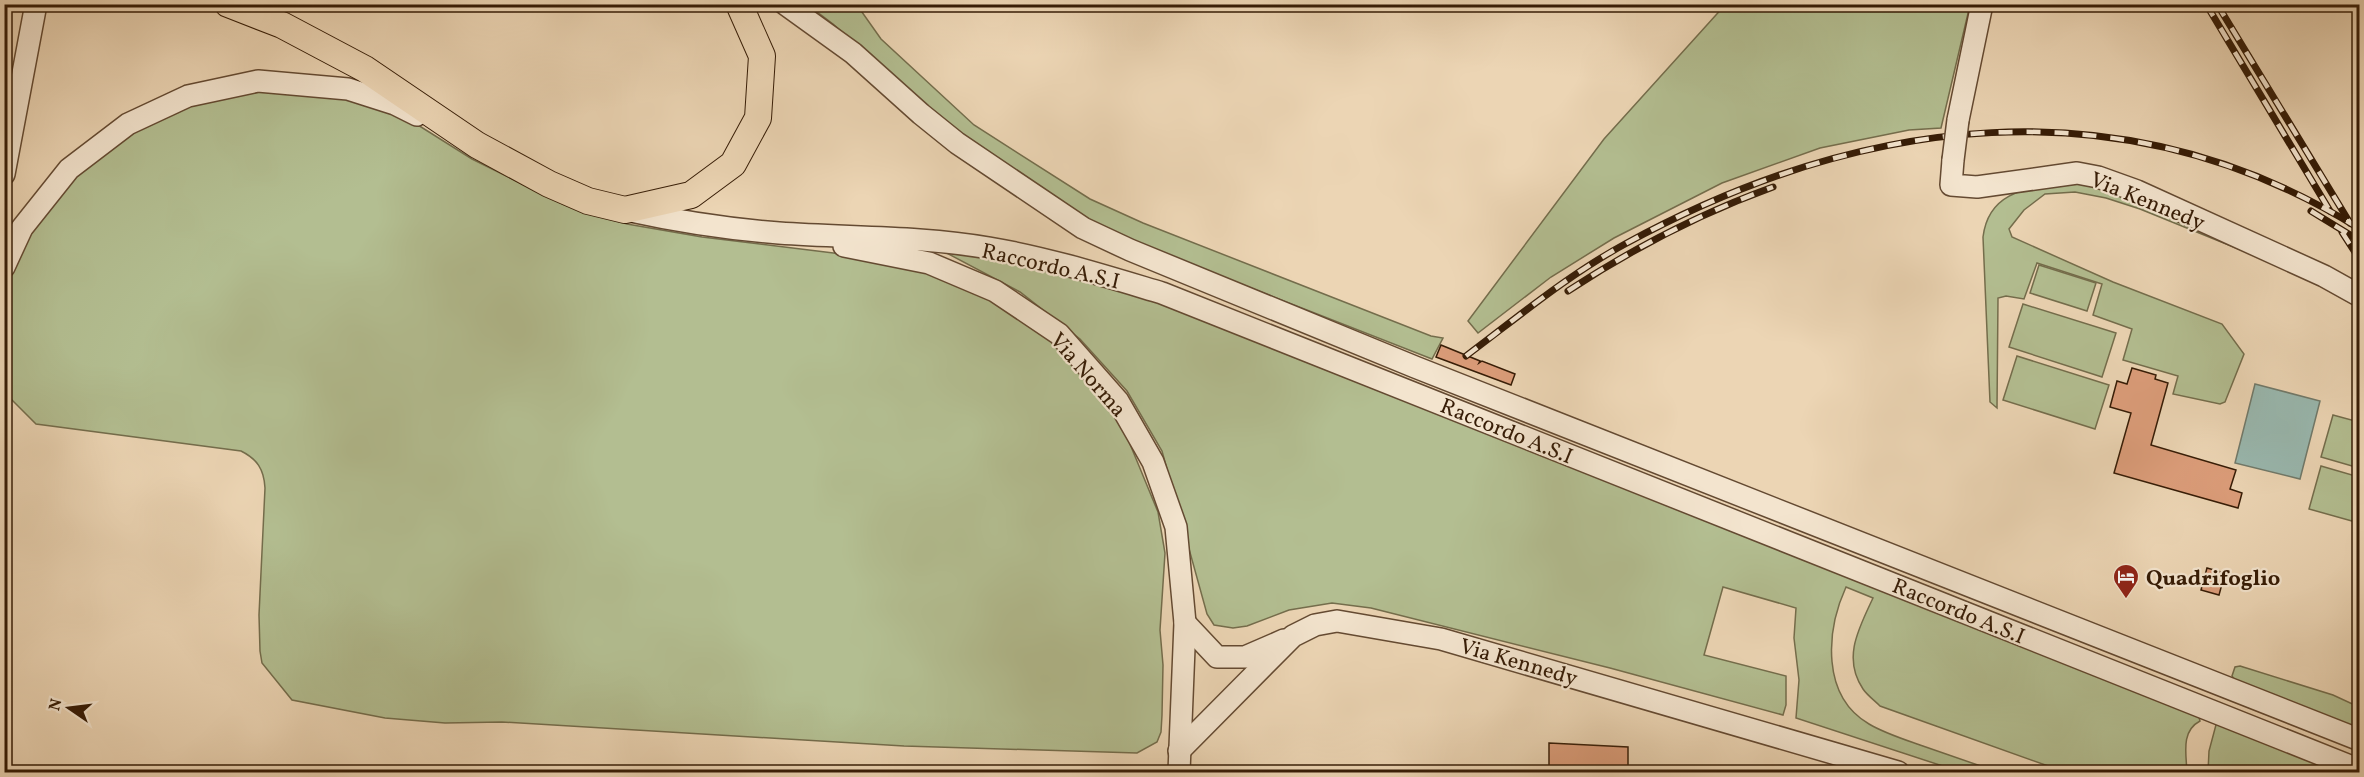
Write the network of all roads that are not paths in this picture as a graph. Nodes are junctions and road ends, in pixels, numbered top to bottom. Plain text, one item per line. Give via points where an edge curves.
1 (228, 4) edge
2 (739, 4) edge
3 (786, 4) edge
4 (1982, 4) edge
5 (35, 14) edge
6 (477, 145) junction
7 (4, 174) edge
8 (625, 210) junction
9 (779, 233) junction
10 (4, 267) edge
11 (2360, 296) edge
12 (1185, 623) junction
13 (1293, 636) junction
14 (2360, 740) edge
15 (1179, 751) junction
16 (2360, 770) edge
17 (1179, 772) edge
18 (1898, 772) edge

1 - 6 main road via 282,25 364,69
2 - 8 main road via 762,56 758,118 733,164 691,195
3 - 14 street, Raccordo A.S.I via 853,53 957,143 1083,228 1130,250 1415,367
4 - 11 street, Via Kennedy, bridge via 1958,120 1951,186 1977,187 2077,173 2098,177 2137,191
5 - 7 street
6 - 8 main road via 558,188
6 - 10 street via 395,104 348,89 258,81 188,96 128,124 69,169 22,228
8 - 9 street, Raccordo A.S.I via 682,222
9 - 12 street, Via Norma via 929,263 995,291 1059,334 1118,401 1153,462 1176,527
9 - 16 street, Raccordo A.S.I via 902,238 989,248 1075,267 1162,293
12 - 13 street via 1217,657 1245,657
12 - 15 street, Via Norma
13 - 15 street, Via Kennedy
13 - 18 street, Via Kennedy via 1315,625 1337,621 1441,639
15 - 17 street, Via Norma

